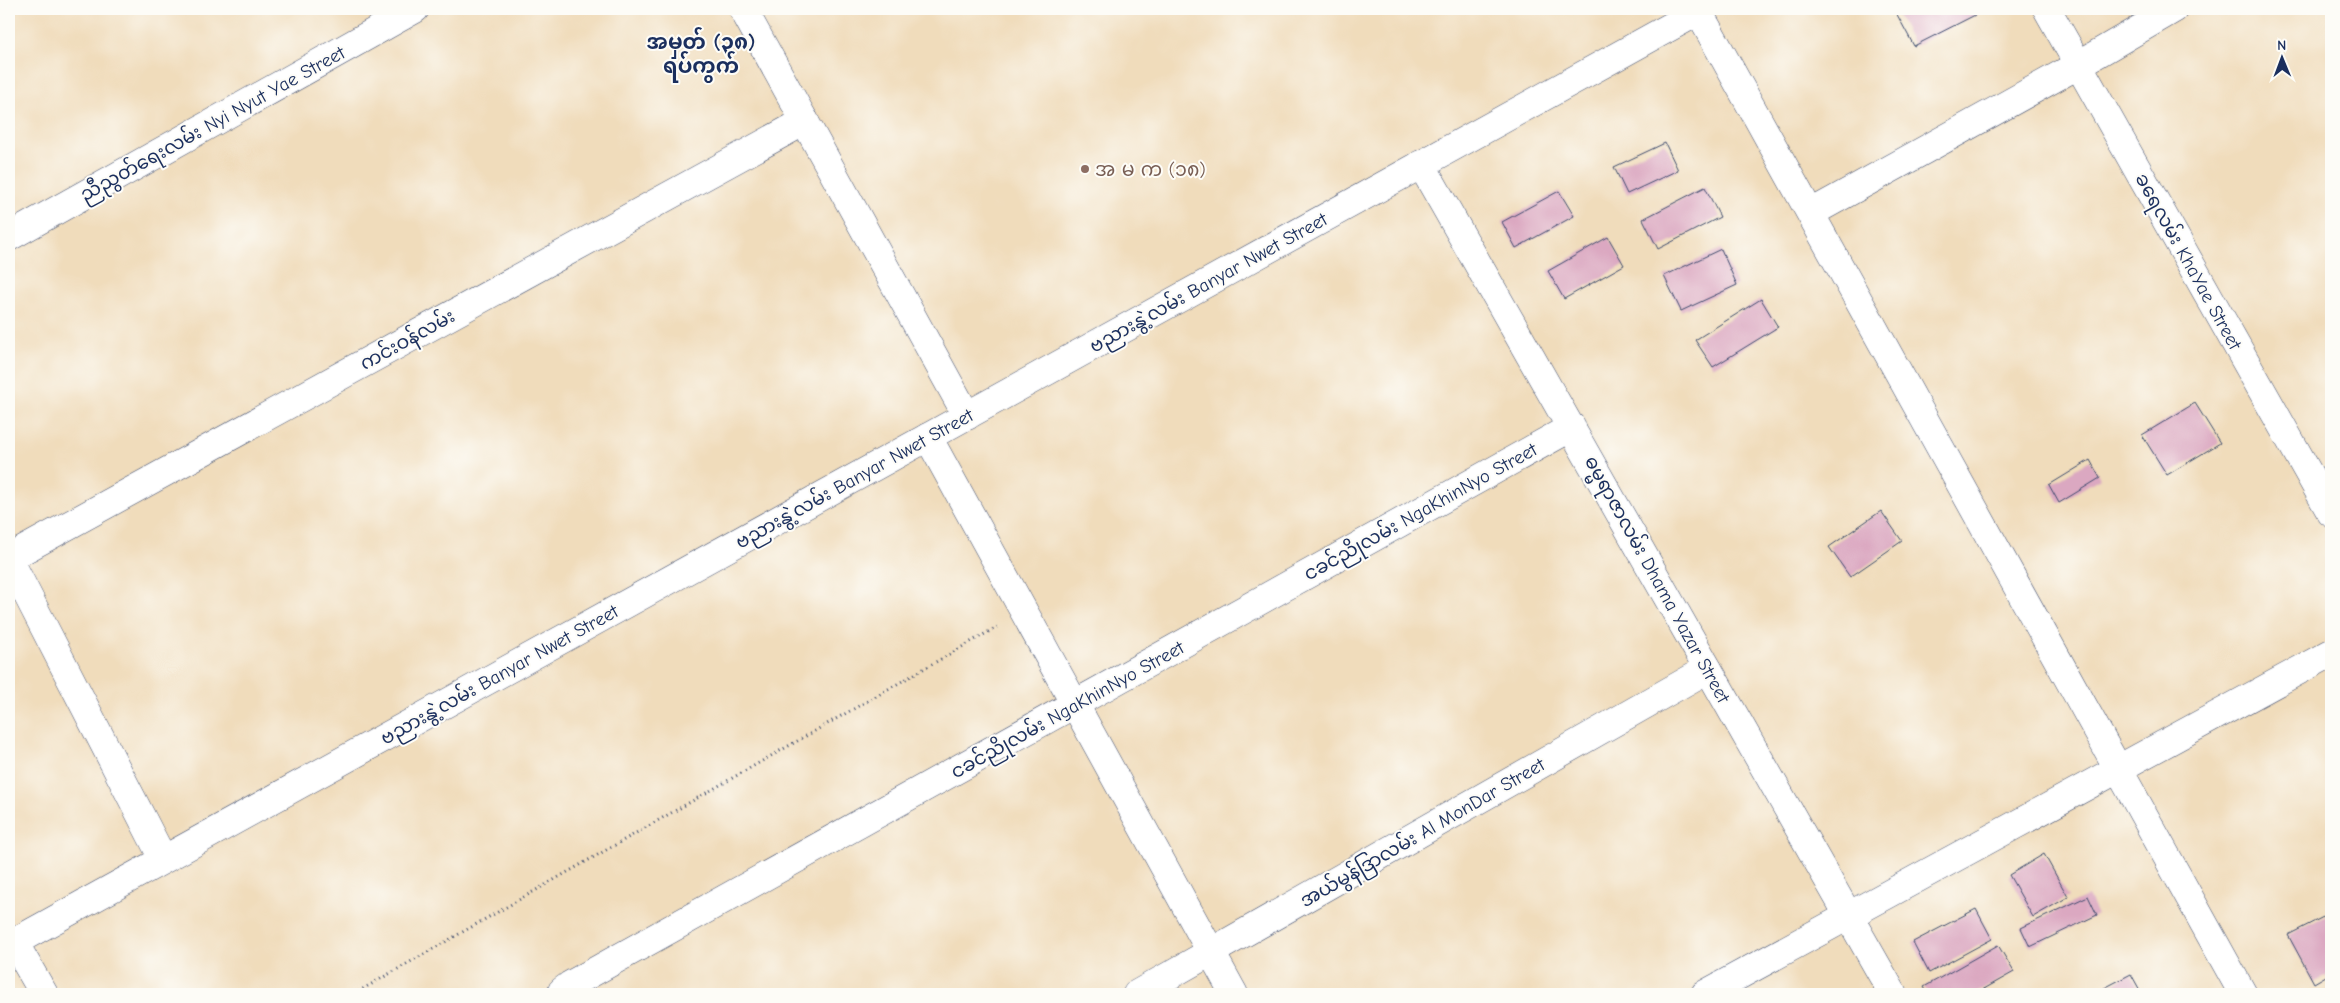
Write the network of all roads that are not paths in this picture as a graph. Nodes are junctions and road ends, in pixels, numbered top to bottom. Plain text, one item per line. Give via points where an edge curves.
1 (415, 9) edge
2 (743, 9) edge
3 (2047, 9) edge
4 (2174, 9) edge
5 (1698, 10) edge
6 (2078, 65) junction
7 (805, 121) junction
8 (1421, 164) junction
9 (1811, 213) junction
10 (9, 237) edge
11 (966, 416) junction
12 (1572, 427) junction
13 (928, 437) junction
14 (2331, 513) edge
15 (9, 558) edge
16 (2331, 653) edge
17 (1708, 669) junction
18 (1075, 705) junction
19 (2118, 769) junction
20 (163, 859) junction
21 (1848, 916) junction
22 (11, 943) edge
23 (1211, 952) junction
24 (562, 992) edge
25 (44, 994) edge
26 (1137, 994) edge
27 (1234, 994) edge
28 (1705, 994) edge
29 (1894, 994) edge
30 (2243, 994) edge

1 - 10 street, ညီညွတ်ရေးလမ်း Nyi Nyut Yae Street
2 - 7 street
3 - 6 street, ခရေလမ်း KhaYae Street
4 - 6 street
5 - 8 street, ဗညားနွဲ့လမ်း Banyar Nwet Street
5 - 9 street
6 - 9 street
6 - 14 street, ခရေလမ်း KhaYae Street
7 - 11 street
7 - 15 street, ကင်းဝန်လမ်း
8 - 11 street, ဗညားနွဲ့လမ်း Banyar Nwet Street
8 - 12 street, ဓမ္မရာဇာလမ်း Dhama Yazar Street
9 - 19 street
11 - 13 street, ဗညားနွဲ့လမ်း Banyar Nwet Street
12 - 17 street, ဓမ္မရာဇာလမ်း Dhama Yazar Street
12 - 18 street, ငခင်ညိုလမ်း NgaKhinNyo Street
13 - 18 street
13 - 20 street, ဗညားနွဲ့လမ်း Banyar Nwet Street
15 - 20 street
16 - 19 street
17 - 21 street, ဓမ္မရာဇာလမ်း Dhama Yazar Street
17 - 23 street, အယ်မွန်ဒြာလမ်း Al MonDar Street
18 - 23 street
18 - 24 street, ငခင်ညိုလမ်း NgaKhinNyo Street
19 - 21 street
19 - 30 street
20 - 22 street, ဗညားနွဲ့လမ်း Banyar Nwet Street
21 - 28 street
21 - 29 street, ဓမ္မရာဇာလမ်း Dhama Yazar Street
22 - 25 street
23 - 26 street, အယ်မွန်ဒြာလမ်း Al MonDar Street
23 - 27 street

